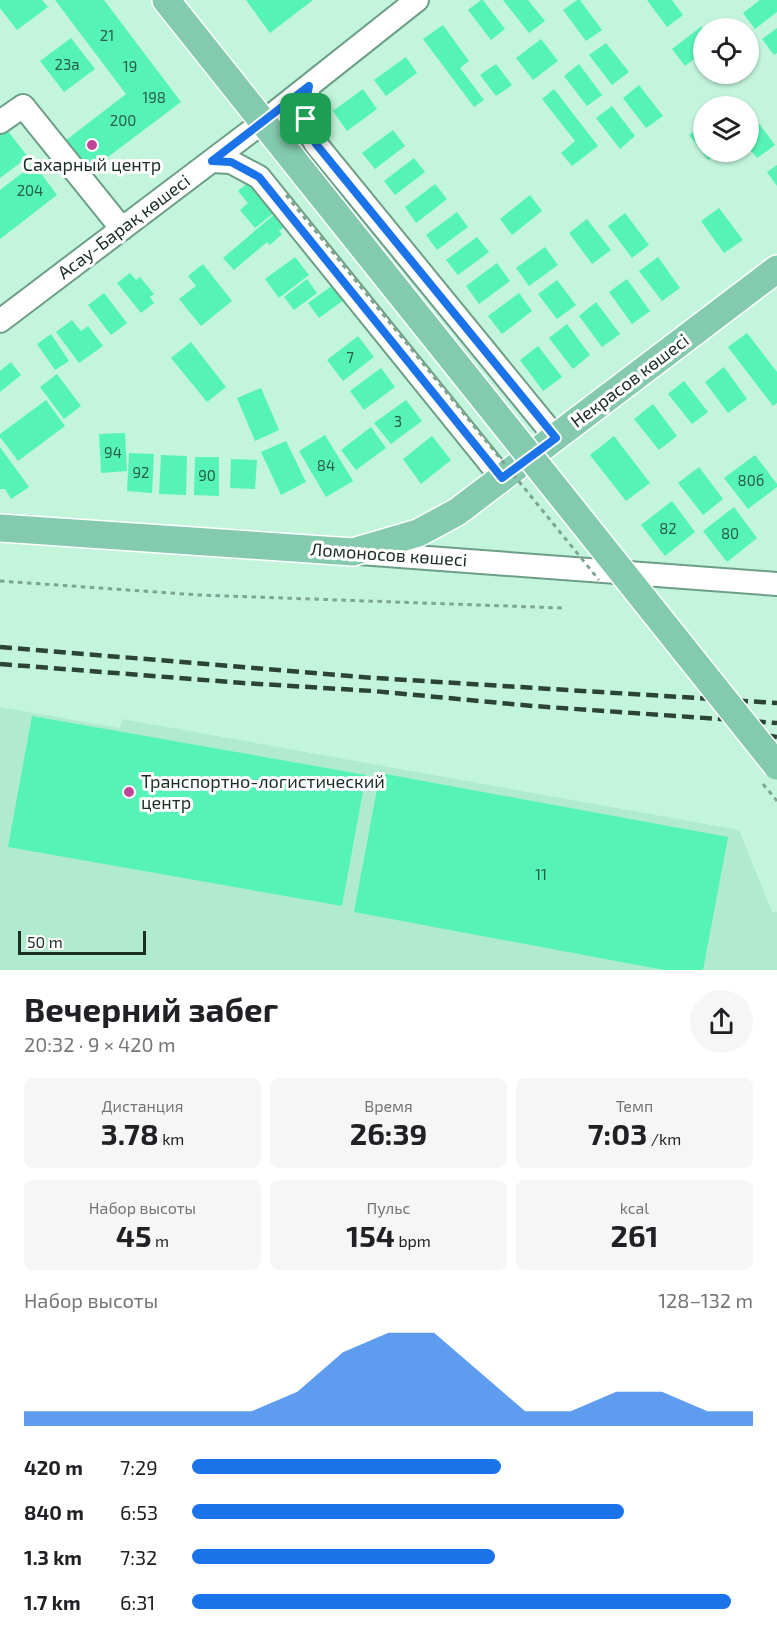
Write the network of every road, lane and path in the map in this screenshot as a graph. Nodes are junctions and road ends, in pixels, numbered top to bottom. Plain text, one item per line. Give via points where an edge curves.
1 (166, 0) edge
2 (417, 0) edge
3 (309, 86) junction
4 (0, 122) edge
5 (263, 122) junction
6 (212, 161) junction
7 (286, 195) dead end
8 (122, 228) junction
9 (777, 269) edge
10 (0, 321) edge
11 (556, 438) junction
12 (502, 478) junction
13 (0, 528) edge
14 (353, 552) junction
15 (0, 581) edge
16 (777, 584) edge
17 (604, 587) dead end
18 (563, 608) dead end
19 (770, 774) edge
20 (777, 801) edge

1 - 5 main road
2 - 3 street, Асау-Барақ көшесі
3 - 5 street, Асау-Барақ көшесі
3 - 11 street via 306,129 316,144
4 - 8 street via 23,106
5 - 6 street, Асау-Барақ көшесі
5 - 19 main road, bridge
6 - 8 street, Асау-Барақ көшесі
6 - 12 street via 231,162 259,177
7 - 17 path, bridge
8 - 10 street, Асау-Барақ көшесі
9 - 11 main road, Некрасов көшесі
11 - 12 main road, Некрасов көшесі
12 - 14 main road, Некрасов көшесі via 458,512 418,533
13 - 14 main road, Ломоносов көшесі
14 - 16 street, Ломоносов көшесі
15 - 18 path via 199,595
19 - 20 path, bridge

